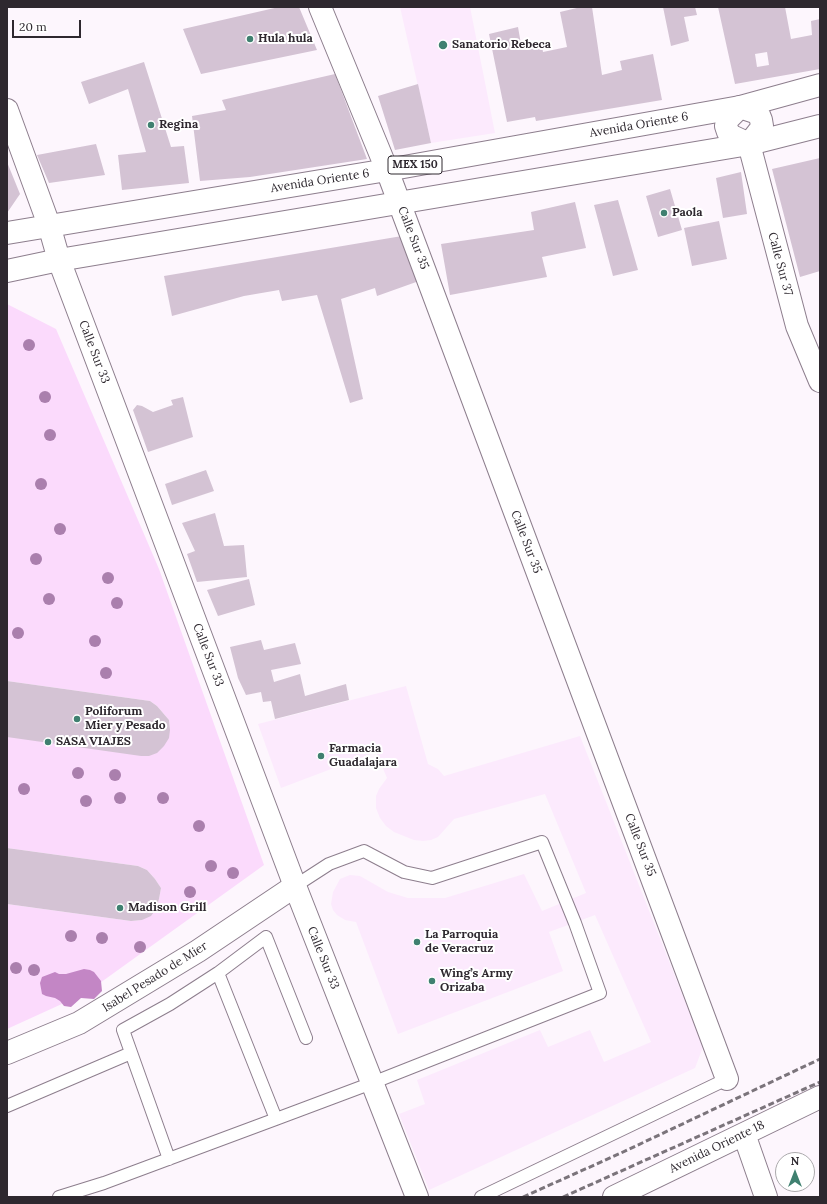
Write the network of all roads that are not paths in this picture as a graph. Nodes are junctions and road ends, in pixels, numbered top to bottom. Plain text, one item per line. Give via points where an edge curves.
1 (320, 7) edge
2 (820, 85) edge
3 (740, 107) junction
4 (7, 110) edge
5 (820, 126) edge
6 (749, 144) junction
7 (387, 170) junction
8 (400, 204) junction
9 (49, 225) junction
10 (7, 233) edge
11 (60, 260) junction
12 (7, 272) edge
13 (820, 380) edge
14 (295, 886) junction
15 (218, 973) junction
16 (306, 1038) dead end
17 (7, 1053) edge
18 (131, 1053) junction
19 (727, 1079) joint
20 (372, 1083) junction
21 (820, 1097) edge
22 (7, 1106) edge
23 (276, 1119) junction
24 (744, 1134) junction
25 (169, 1159) junction
26 (59, 1197) edge
27 (417, 1197) edge
28 (481, 1197) edge
29 (614, 1197) edge
30 (766, 1197) edge

1 - 7 street, Calle Sur 35
2 - 3 street, Avenida Oriente 6 / MEX 150
3 - 6 street via 755,112 761,120 760,130
3 - 7 street, Avenida Oriente 6 / MEX 150
4 - 9 street, Calle Sur 33
5 - 6 street
6 - 8 street
6 - 13 street, Calle Sur 37 via 797,326
7 - 8 street, Calle Sur 35
7 - 9 street, Avenida Oriente 6 / MEX 150
8 - 11 street
8 - 19 street, Calle Sur 35
9 - 10 street, Avenida Oriente 6 / MEX 150
9 - 11 street, Calle Sur 33
11 - 12 street
11 - 14 street, Calle Sur 33
14 - 17 street, Isabel Pesado de Mier via 198,951 79,1023
14 - 20 street, Calle Sur 33
14 - 20 lane via 329,864 364,851 404,872 432,878 542,842 574,923 600,993
15 - 16 lane via 266,938
15 - 18 lane via 123,1030
15 - 23 lane
18 - 22 lane
18 - 25 lane
19 - 28 lane
20 - 23 lane
20 - 27 street, Calle Sur 33
21 - 24 street, Avenida Oriente 18
23 - 25 lane
24 - 29 street, Avenida Oriente 18
24 - 30 street
25 - 26 lane

